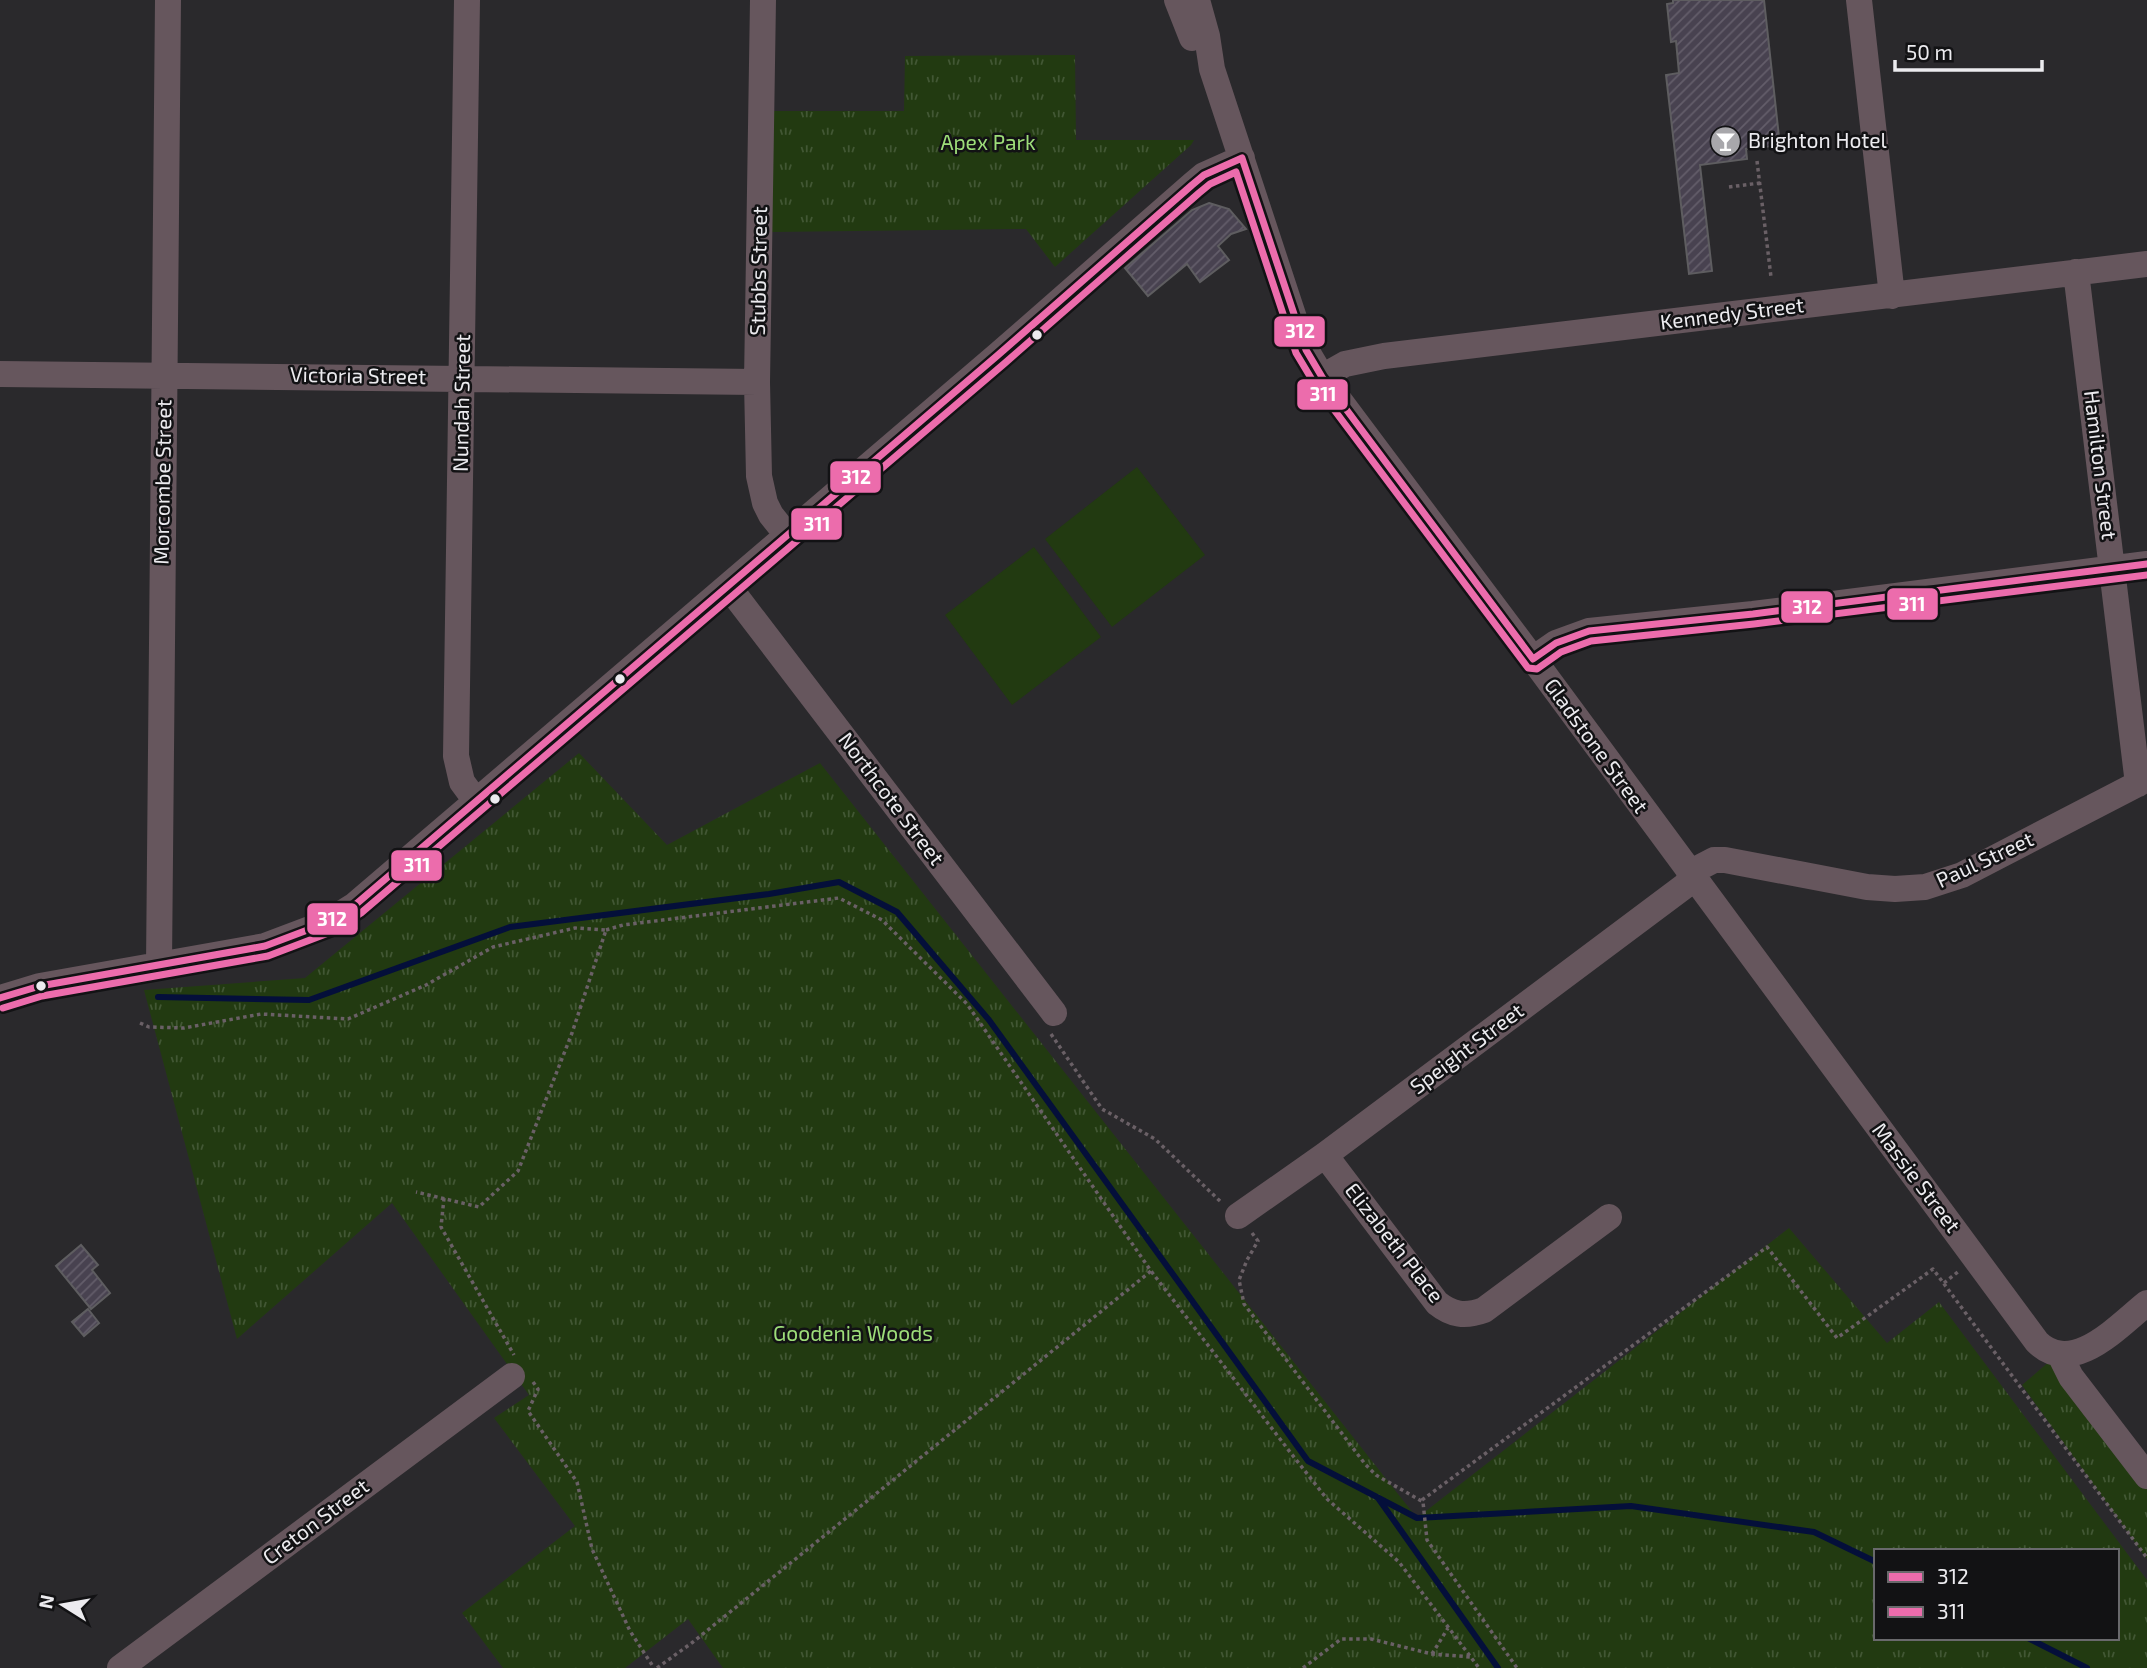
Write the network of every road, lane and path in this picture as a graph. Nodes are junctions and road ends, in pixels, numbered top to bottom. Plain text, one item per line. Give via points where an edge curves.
1 (168, 0) edge
2 (467, 0) edge
3 (763, 0) edge
4 (1177, 0) edge
5 (1197, 0) edge
6 (1859, 0) edge
7 (1212, 69) junction
8 (1242, 158) junction
9 (1757, 161) dead end
10 (1760, 183) junction
11 (1729, 187) dead end
12 (2147, 264) edge
13 (2076, 272) junction
14 (1771, 277) dead end
15 (1892, 296) junction
16 (0, 374) edge
17 (164, 374) junction
18 (463, 377) junction
19 (1322, 377) junction
20 (757, 382) junction
21 (787, 535) junction
22 (2147, 564) edge
23 (2113, 568) junction
24 (728, 586) junction
25 (1533, 659) junction
26 (2142, 781) edge
27 (476, 801) junction
28 (1692, 876) junction
29 (606, 930) junction
30 (159, 965) junction
31 (0, 998) edge
32 (1054, 1013) joint
33 (140, 1023) dead end
34 (1325, 1155) junction
35 (416, 1192) dead end
36 (444, 1198) junction
37 (1238, 1216) junction
38 (1609, 1217) dead end
39 (1152, 1271) junction
40 (2147, 1303) edge
41 (2060, 1355) junction
42 (520, 1371) junction
43 (2147, 1476) edge
44 (1422, 1500) junction
45 (2147, 1558) edge
46 (1448, 1628) junction
47 (1432, 1654) junction
48 (1471, 1657) junction
49 (120, 1668) edge
50 (656, 1668) edge
51 (1303, 1668) edge
52 (1479, 1668) edge
53 (1517, 1668) edge

1 - 17 street, Morcombe Street
2 - 18 street, Nundah Street
3 - 20 street, Stubbs Street
4 - 7 street, Gladstone Street via 1194,43
5 - 7 street, Gladstone Street
6 - 15 street
7 - 8 street, Gladstone Street
8 - 19 street, Gladstone Street via 1297,327
8 - 21 street via 1204,175
9 - 10 path
10 - 11 path
10 - 14 path
12 - 13 street, Kennedy Street
13 - 15 street, Kennedy Street
13 - 23 street, Hamilton Street
15 - 19 street, Kennedy Street via 1375,357 1345,364
16 - 17 street, Victoria Street
17 - 18 street, Victoria Street
17 - 30 street, Morcombe Street
18 - 20 street, Victoria Street
18 - 27 street, Nundah Street via 456,756 462,782
19 - 25 street, Gladstone Street
20 - 21 street, Stubbs Street via 759,476 765,503
21 - 24 street
22 - 23 street
23 - 25 street via 1589,631 1556,643
23 - 26 street, Hamilton Street
24 - 27 street
24 - 32 street, Northcote Street
25 - 28 street, Gladstone Street
26 - 28 street, Paul Street via 1962,875 1926,887 1867,887 1725,860 1707,863
27 - 30 street via 375,888 326,923 265,946
28 - 34 street, Speight Street
28 - 41 street, Massie Street via 2037,1342
29 - 33 path via 575,928 494,947 426,985 348,1019 261,1014 184,1028
29 - 36 path via 518,1171 479,1207
29 - 39 path via 839,898 882,920 967,1004
30 - 31 street via 40,986
32 - 37 path via 1051,1035 1102,1109 1154,1139
34 - 37 street, Speight Street
34 - 38 street, Elizabeth Place via 1437,1303 1458,1315 1484,1310
35 - 36 path
36 - 42 path via 441,1227
37 - 44 path via 1258,1241 1239,1280 1244,1304 1365,1464
39 - 46 path via 1327,1499 1399,1562
39 - 50 path
40 - 41 street via 2090,1347
41 - 43 street, Massie Street via 2071,1377
42 - 49 street, Creton Street
42 - 50 path via 538,1389 528,1411 577,1482 592,1549 629,1631
44 - 45 path via 1767,1247 1838,1338 1933,1269
44 - 53 path via 1427,1540
46 - 47 path
46 - 48 path
47 - 48 path
47 - 51 path via 1371,1639 1341,1639
48 - 52 path

